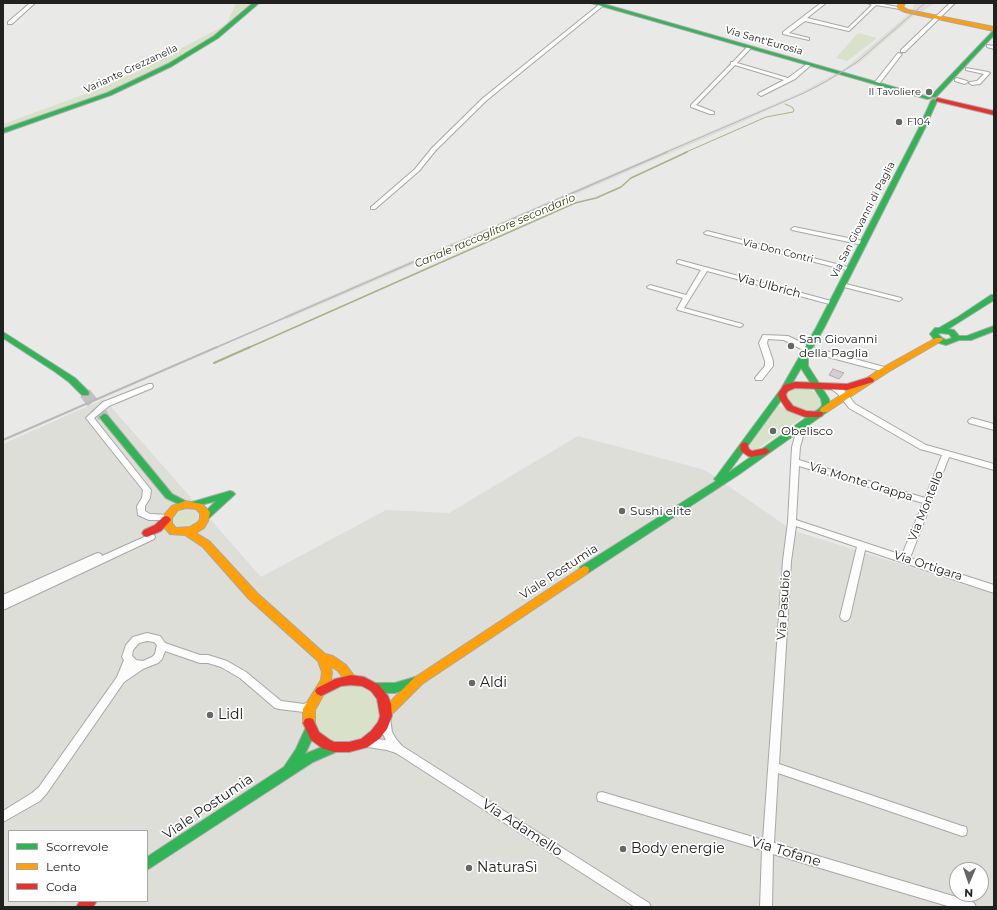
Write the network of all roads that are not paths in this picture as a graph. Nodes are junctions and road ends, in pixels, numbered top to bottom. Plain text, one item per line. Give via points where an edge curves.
1 (33, 3) edge
2 (256, 3) edge
3 (824, 3) edge
4 (953, 3) edge
5 (598, 4) edge
6 (872, 4) edge
7 (901, 6) edge
8 (937, 18) junction
9 (804, 19) junction
10 (10, 23) dead end
11 (994, 31) edge
12 (807, 39) dead end
13 (992, 45) edge
14 (749, 48) junction
15 (733, 63) junction
16 (809, 65) junction
17 (968, 68) junction
18 (788, 80) junction
19 (877, 84) junction
20 (972, 84) dead end
21 (761, 94) dead end
22 (935, 99) junction
23 (712, 113) dead end
24 (994, 113) edge
25 (3, 131) edge
26 (373, 208) dead end
27 (794, 229) dead end
28 (707, 233) dead end
29 (863, 243) junction
30 (679, 262) dead end
31 (705, 269) junction
32 (850, 269) junction
33 (842, 285) junction
34 (650, 287) dead end
35 (994, 297) edge
36 (687, 298) junction
37 (898, 299) dead end
38 (833, 303) junction
39 (961, 319) junction
40 (740, 325) dead end
41 (994, 328) edge
42 (941, 330) junction
43 (3, 334) edge
44 (954, 335) junction
45 (939, 340) junction
46 (806, 352) junction
47 (884, 370) junction
48 (807, 371) junction
49 (759, 378) dead end
50 (870, 380) junction
51 (149, 386) dead end
52 (817, 386) junction
53 (833, 386) junction
54 (784, 390) junction
55 (85, 394) tunnel mouth
56 (845, 396) junction
57 (822, 412) junction
58 (104, 417) tunnel mouth
59 (972, 421) dead end
60 (802, 426) junction
61 (994, 427) edge
62 (785, 438) junction
63 (796, 443) junction
64 (744, 445) junction
65 (766, 451) junction
66 (946, 454) junction
67 (795, 462) junction
68 (994, 467) edge
69 (715, 484) junction
70 (169, 496) junction
71 (928, 502) junction
72 (189, 504) junction
73 (168, 516) junction
74 (206, 516) junction
75 (792, 522) junction
76 (201, 525) junction
77 (173, 531) junction
78 (188, 532) junction
79 (149, 535) junction
80 (206, 544) junction
81 (862, 545) junction
82 (905, 558) junction
83 (994, 588) edge
84 (3, 599) edge
85 (3, 606) edge
86 (845, 617) dead end
87 (160, 651) junction
88 (322, 658) junction
89 (129, 659) junction
90 (141, 665) junction
91 (121, 679) junction
92 (351, 680) junction
93 (418, 680) junction
94 (375, 688) junction
95 (321, 691) junction
96 (311, 704) junction
97 (386, 714) junction
98 (311, 729) junction
99 (364, 743) junction
100 (334, 747) junction
101 (400, 750) junction
102 (773, 766) junction
103 (285, 773) junction
104 (602, 797) dead end
105 (3, 817) edge
106 (962, 831) dead end
107 (768, 846) junction
108 (148, 863) edge
109 (631, 903) edge
110 (645, 907) edge
111 (766, 907) edge
112 (970, 907) edge

1 - 10 street
2 - 25 main road, Variante Grezzanella via 216,37 164,68 94,99
3 - 9 street
4 - 8 street
5 - 14 main road, Via Sant'Eurosia
5 - 26 street via 485,99 434,149 417,170
6 - 7 street
6 - 9 street via 849,30
7 - 8 main road
8 - 11 main road
8 - 19 street via 901,52
9 - 12 street via 784,33
11 - 22 main road
13 - 17 main road
14 - 15 street
14 - 16 main road, Via Sant'Eurosia
15 - 18 street
15 - 23 street via 693,106
16 - 18 street
16 - 19 main road, Via Sant'Eurosia
17 - 20 street via 988,73 978,83
17 - 22 main road via 961,81
18 - 21 street
19 - 22 main road, Via Sant'Eurosia
22 - 24 main road, Via Sant'Eurosia
22 - 29 main road, Via San Giovanni di Paglia
27 - 29 street
28 - 32 street, Via Don Contri
29 - 32 main road, Via San Giovanni di Paglia
30 - 31 street, Via Ulbrich
31 - 36 street
31 - 38 street, Via Ulbrich
32 - 33 main road, Via San Giovanni di Paglia
33 - 37 street
33 - 38 main road, Via San Giovanni di Paglia
34 - 36 street
35 - 39 main road
36 - 40 street via 680,309
38 - 46 main road, Via San Giovanni di Paglia
39 - 42 main road
39 - 44 main road
41 - 44 main road via 968,338
42 - 44 main road
42 - 45 main road via 934,332 934,336
43 - 55 main road via 57,369
44 - 45 main road via 950,343
45 - 47 main road, Viale Postumia
46 - 47 street
46 - 48 main road via 804,366
46 - 49 street via 786,338 766,337 763,344 769,360 768,366
46 - 54 main road, Via San Giovanni di Paglia
47 - 50 main road, Viale Postumia
48 - 52 main road
48 - 53 main road
50 - 53 main road via 851,386
50 - 56 main road, Viale Postumia
51 - 73 street via 106,404 90,418 147,490 141,513 149,517
52 - 53 main road
52 - 54 main road via 791,386
52 - 57 main road via 825,399 826,405
53 - 56 street
54 - 57 main road via 783,398 790,408 805,414
54 - 64 main road, Via San Giovanni di Paglia
56 - 57 main road, Viale Postumia
56 - 66 street via 852,406 891,429 923,446
57 - 60 main road, Viale Postumia
58 - 70 main road
59 - 61 street
60 - 62 main road, Viale Postumia
60 - 63 street, Via Pasubio
62 - 63 street
62 - 65 main road, Viale Postumia
63 - 67 street, Via Pasubio
64 - 65 main road via 745,451 751,454
64 - 69 main road, Via San Giovanni di Paglia
65 - 69 main road, Viale Postumia
66 - 68 street
66 - 71 street, Via Montello
67 - 71 street, Via Monte Grappa
67 - 75 street, Via Pasubio
69 - 93 main road, Viale Postumia
70 - 72 main road
70 - 73 main road
71 - 82 street, Via Montello
72 - 73 main road
72 - 74 main road via 199,506
72 - 74 main road via 230,494
73 - 77 main road via 169,528
73 - 79 main road
74 - 76 main road
75 - 81 street, Via Ortigara
75 - 102 street, Via Pasubio
76 - 78 main road
76 - 80 main road
77 - 78 main road
77 - 79 main road
78 - 80 main road
79 - 84 street
79 - 85 street
80 - 88 main road via 253,596
81 - 82 street, Via Ortigara
81 - 86 street
82 - 83 street, Via Ortigara
87 - 89 street via 157,639 142,638 128,648
87 - 90 street via 150,663
87 - 96 street via 224,664 243,675 279,705 304,708
88 - 92 main road via 329,659 342,668
88 - 95 main road via 327,672 325,685
89 - 90 street via 134,664
89 - 91 street
90 - 91 street
91 - 105 street via 43,790
92 - 94 main road via 364,682
92 - 95 main road via 339,682
93 - 94 main road, Viale Postumia via 395,688
93 - 97 main road, Viale Postumia
94 - 97 main road via 386,704
95 - 96 main road
96 - 98 main road via 308,720
97 - 99 main road via 383,725
97 - 101 street, Via Adamello via 387,732
98 - 100 main road via 315,736
98 - 103 main road, Viale Postumia via 300,753
99 - 100 main road
99 - 101 street, Via Adamello via 384,744
100 - 103 main road, Viale Postumia via 309,758
101 - 109 street, Via Adamello
102 - 106 street
102 - 107 street, Via Pasubio
103 - 108 main road, Viale Postumia
104 - 107 street, Via Tofane
107 - 111 street, Via Pasubio
107 - 112 street, Via Tofane
109 - 110 street, Via Adamello

